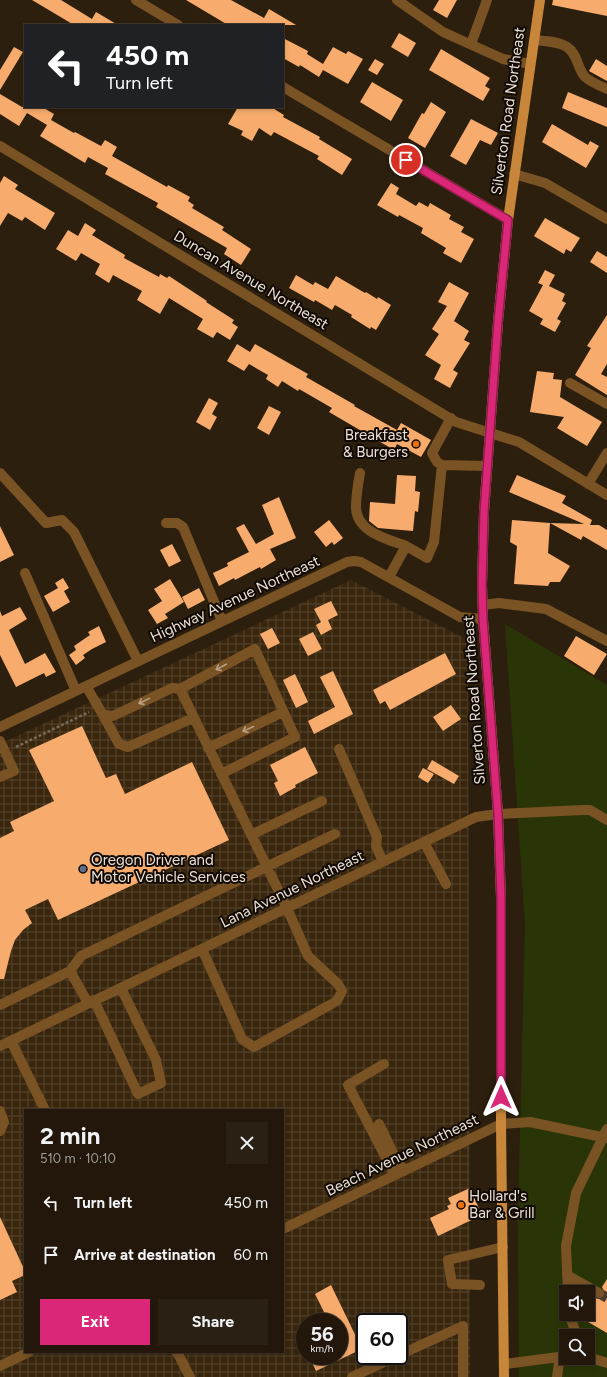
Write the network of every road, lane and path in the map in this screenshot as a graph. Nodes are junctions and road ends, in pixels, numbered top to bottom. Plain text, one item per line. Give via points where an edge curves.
1 (136, 0) edge
2 (397, 0) edge
3 (487, 0) edge
4 (540, 0) edge
5 (176, 24) edge
6 (534, 40) junction
7 (471, 44) junction
8 (530, 64) junction
9 (284, 88) edge
10 (607, 89) edge
11 (0, 146) edge
12 (514, 174) junction
13 (508, 220) junction
14 (607, 220) edge
15 (570, 383) dead end
16 (607, 404) edge
17 (451, 418) junction
18 (490, 433) junction
19 (607, 453) edge
20 (442, 465) junction
21 (487, 466) junction
22 (0, 473) edge
23 (360, 473) dead end
24 (588, 484) junction
25 (607, 495) edge
26 (166, 523) dead end
27 (406, 546) junction
28 (24, 573) dead end
29 (389, 577) junction
30 (483, 605) junction
31 (483, 620) junction
32 (222, 621) junction
33 (607, 641) edge
34 (138, 661) junction
35 (86, 686) junction
36 (180, 689) junction
37 (76, 691) junction
38 (90, 712) dead end
39 (283, 712) junction
40 (103, 715) junction
41 (193, 718) junction
42 (0, 727) edge
43 (0, 741) edge
44 (16, 747) dead end
45 (208, 748) junction
46 (339, 749) dead end
47 (221, 774) junction
48 (0, 777) edge
49 (322, 801) dead end
50 (498, 814) junction
51 (607, 820) edge
52 (335, 834) dead end
53 (251, 835) junction
54 (424, 842) junction
55 (383, 862) junction
56 (267, 867) junction
57 (446, 884) dead end
58 (287, 908) junction
59 (202, 949) junction
60 (70, 972) junction
61 (121, 988) junction
62 (91, 1002) junction
63 (0, 1005) edge
64 (11, 1040) junction
65 (0, 1046) edge
66 (384, 1064) dead end
67 (45, 1109) edge
68 (0, 1111) edge
69 (379, 1124) dead end
70 (501, 1124) junction
71 (0, 1131) edge
72 (606, 1135) edge
73 (400, 1173) junction
74 (284, 1227) edge
75 (503, 1247) junction
76 (567, 1275) junction
77 (480, 1285) dead end
78 (568, 1285) edge
79 (599, 1293) tunnel mouth
80 (408, 1351) edge
81 (26, 1353) edge
82 (178, 1353) edge
83 (559, 1357) edge
84 (595, 1360) edge
85 (0, 1364) edge
86 (504, 1364) junction
87 (607, 1364) edge
88 (378, 1365) edge
89 (560, 1365) edge
90 (190, 1377) edge
91 (352, 1377) edge
92 (463, 1377) edge
93 (504, 1377) edge
94 (557, 1377) edge

1 - 5 street
2 - 7 street via 443,32
3 - 7 street
4 - 6 main road, Silverton Road Northeast
6 - 8 main road, Silverton Road Northeast
6 - 10 street via 561,44 568,48 573,52 585,77
7 - 8 street via 503,59
8 - 12 main road, Silverton Road Northeast
9 - 13 street
11 - 17 street, Duncan Avenue Northeast
12 - 13 main road, Silverton Road Northeast
12 - 14 street via 544,183
13 - 18 main road, Silverton Road Northeast
15 - 16 street
17 - 18 street, Duncan Avenue Northeast
17 - 20 street via 432,454
18 - 21 main road, Silverton Road Northeast
18 - 24 street, Duncan Avenue Northeast via 519,442
19 - 24 street
20 - 21 street
20 - 27 street via 434,542 427,558
21 - 30 main road, Silverton Road Northeast
22 - 34 street via 46,523 62,520 74,532
23 - 27 street via 356,508 360,521 366,529
24 - 25 street, Duncan Avenue Northeast
26 - 32 street via 177,523 185,532
27 - 29 street
28 - 37 street
29 - 31 street, Highway Avenue Northeast via 460,617
29 - 32 street, Highway Avenue Northeast via 361,562 347,562
30 - 31 main road, Silverton Road Northeast
30 - 33 street via 498,603 546,609
31 - 50 main road, Silverton Road Northeast
32 - 34 street, Highway Avenue Northeast
34 - 35 street, Highway Avenue Northeast
35 - 37 street, Highway Avenue Northeast
35 - 40 street
39 -> 36 street via 256,649
36 -> 40 street via 172,688 113,716
36 - 41 street
37 - 42 street, Highway Avenue Northeast
38 - 44 path
39 -> 45 street
39 - 47 street via 295,737
40 - 41 street via 119,744 128,747
41 - 45 street
43 - 48 street via 14,770
45 - 47 street
46 - 55 street via 377,836 376,846
47 - 53 street
49 - 53 street
50 - 51 street, Lana Avenue Northeast via 590,810
50 - 54 street, Lana Avenue Northeast via 480,816
50 - 70 main road, Silverton Road Northeast via 501,906
52 - 56 street
53 - 56 street
54 - 55 street, Lana Avenue Northeast
54 - 57 street
55 - 58 street, Lana Avenue Northeast
56 - 58 street
56 - 60 street via 81,956
58 - 59 street, Lana Avenue Northeast
58 - 59 street via 308,956 338,984 342,991 337,1001 254,1047 242,1039
59 - 61 street, Lana Avenue Northeast
60 - 62 street
60 - 63 street
61 - 62 street, Lana Avenue Northeast
61 - 62 street via 156,1060 161,1083 138,1094
62 - 64 street, Lana Avenue Northeast
64 - 65 street, Lana Avenue Northeast
64 - 67 street
66 - 73 street via 348,1085
68 - 71 street via 4,1122
69 - 73 street
70 - 72 street, Beach Avenue Northeast via 530,1122
70 - 73 street, Beach Avenue Northeast
70 - 75 main road, Silverton Road Northeast
72 - 76 street via 576,1193 566,1246
73 - 74 street, Beach Avenue Northeast
75 - 77 street via 448,1260 452,1284
75 - 86 main road, Silverton Road Northeast
76 - 78 street
76 - 79 street
80 - 92 street via 463,1326
81 - 85 street
82 - 90 street
83 - 86 street
84 - 87 street
86 - 93 main road, Silverton Road Northeast
88 - 91 street
89 - 94 street

